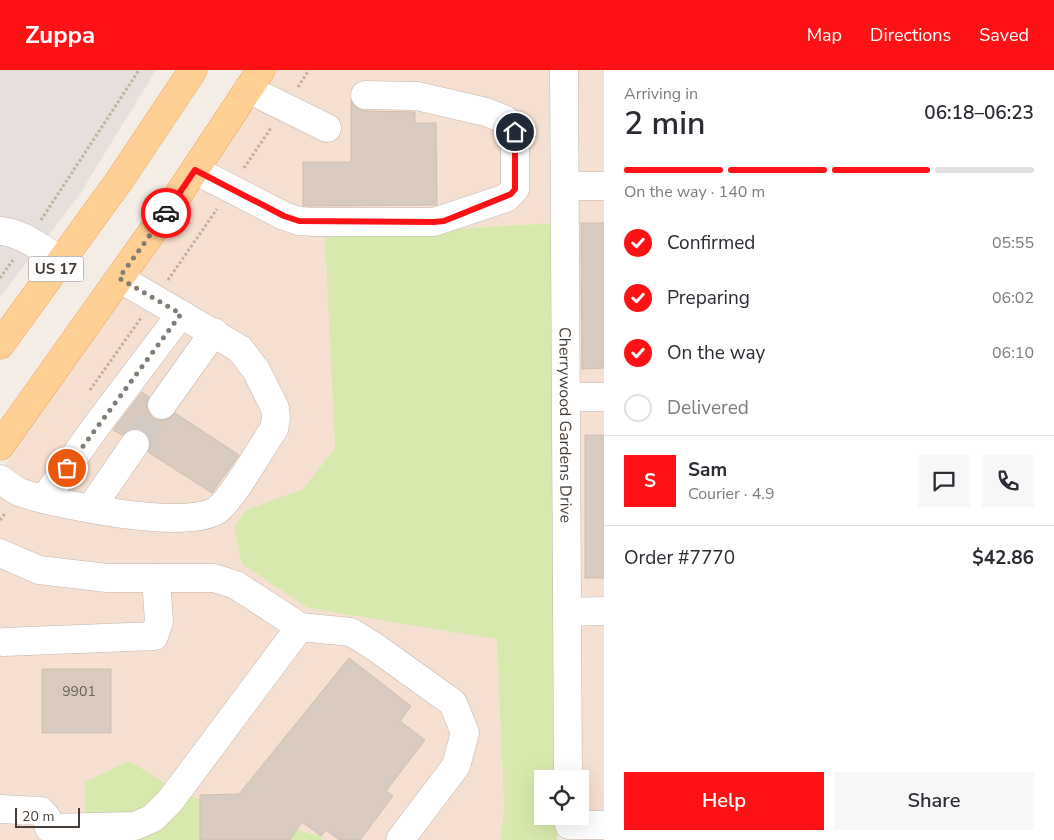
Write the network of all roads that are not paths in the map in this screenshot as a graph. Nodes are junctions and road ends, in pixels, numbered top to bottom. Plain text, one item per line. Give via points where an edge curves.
1 (193, 70) edge
2 (564, 70) edge
3 (254, 80) edge
4 (365, 94) dead end
5 (327, 128) dead end
6 (195, 170) junction
7 (565, 186) junction
8 (604, 186) edge
9 (0, 231) edge
10 (62, 261) junction
11 (119, 278) junction
12 (181, 314) junction
13 (214, 332) junction
14 (0, 345) edge
15 (566, 397) junction
16 (604, 397) edge
17 (162, 405) tunnel mouth
18 (135, 444) tunnel mouth
19 (0, 446) edge
20 (0, 479) edge
21 (44, 499) junction
22 (91, 508) junction
23 (0, 553) edge
24 (156, 578) junction
25 (604, 611) edge
26 (567, 612) junction
27 (300, 627) junction
28 (4, 642) dead end
29 (568, 770) edge
30 (0, 809) edge
31 (604, 825) edge
32 (569, 827) edge
33 (49, 834) edge
34 (400, 840) edge

1 - 10 main road, US 17
2 - 7 street, Cherrywood Gardens Drive
3 - 5 street
3 - 6 main road
4 - 6 street via 417,96 486,112 506,120 515,132 515,189 506,198 434,222 315,222 284,216
6 - 11 main road
7 - 8 street
7 - 15 street, Cherrywood Gardens Drive
9 - 10 street via 9,231
10 - 14 main road, US 17
11 - 12 street
11 - 19 main road
12 - 13 street
12 - 21 street
13 - 17 street
13 - 22 street via 240,349 256,370 275,408 276,418 274,429 223,506 211,514 195,517 142,517
15 - 16 street
15 - 26 street, Cherrywood Gardens Drive
18 - 22 street
20 - 21 street via 20,492
21 - 22 street
23 - 24 street via 39,570 106,578
24 - 27 street via 214,578 236,585
24 - 28 street via 159,622 154,636
25 - 26 street
26 - 29 street, Cherrywood Gardens Drive
27 - 33 street via 170,801 153,818 135,826
27 - 34 street via 350,632 453,703 465,733 456,766
30 - 33 street via 41,811 47,818
31 - 32 street

